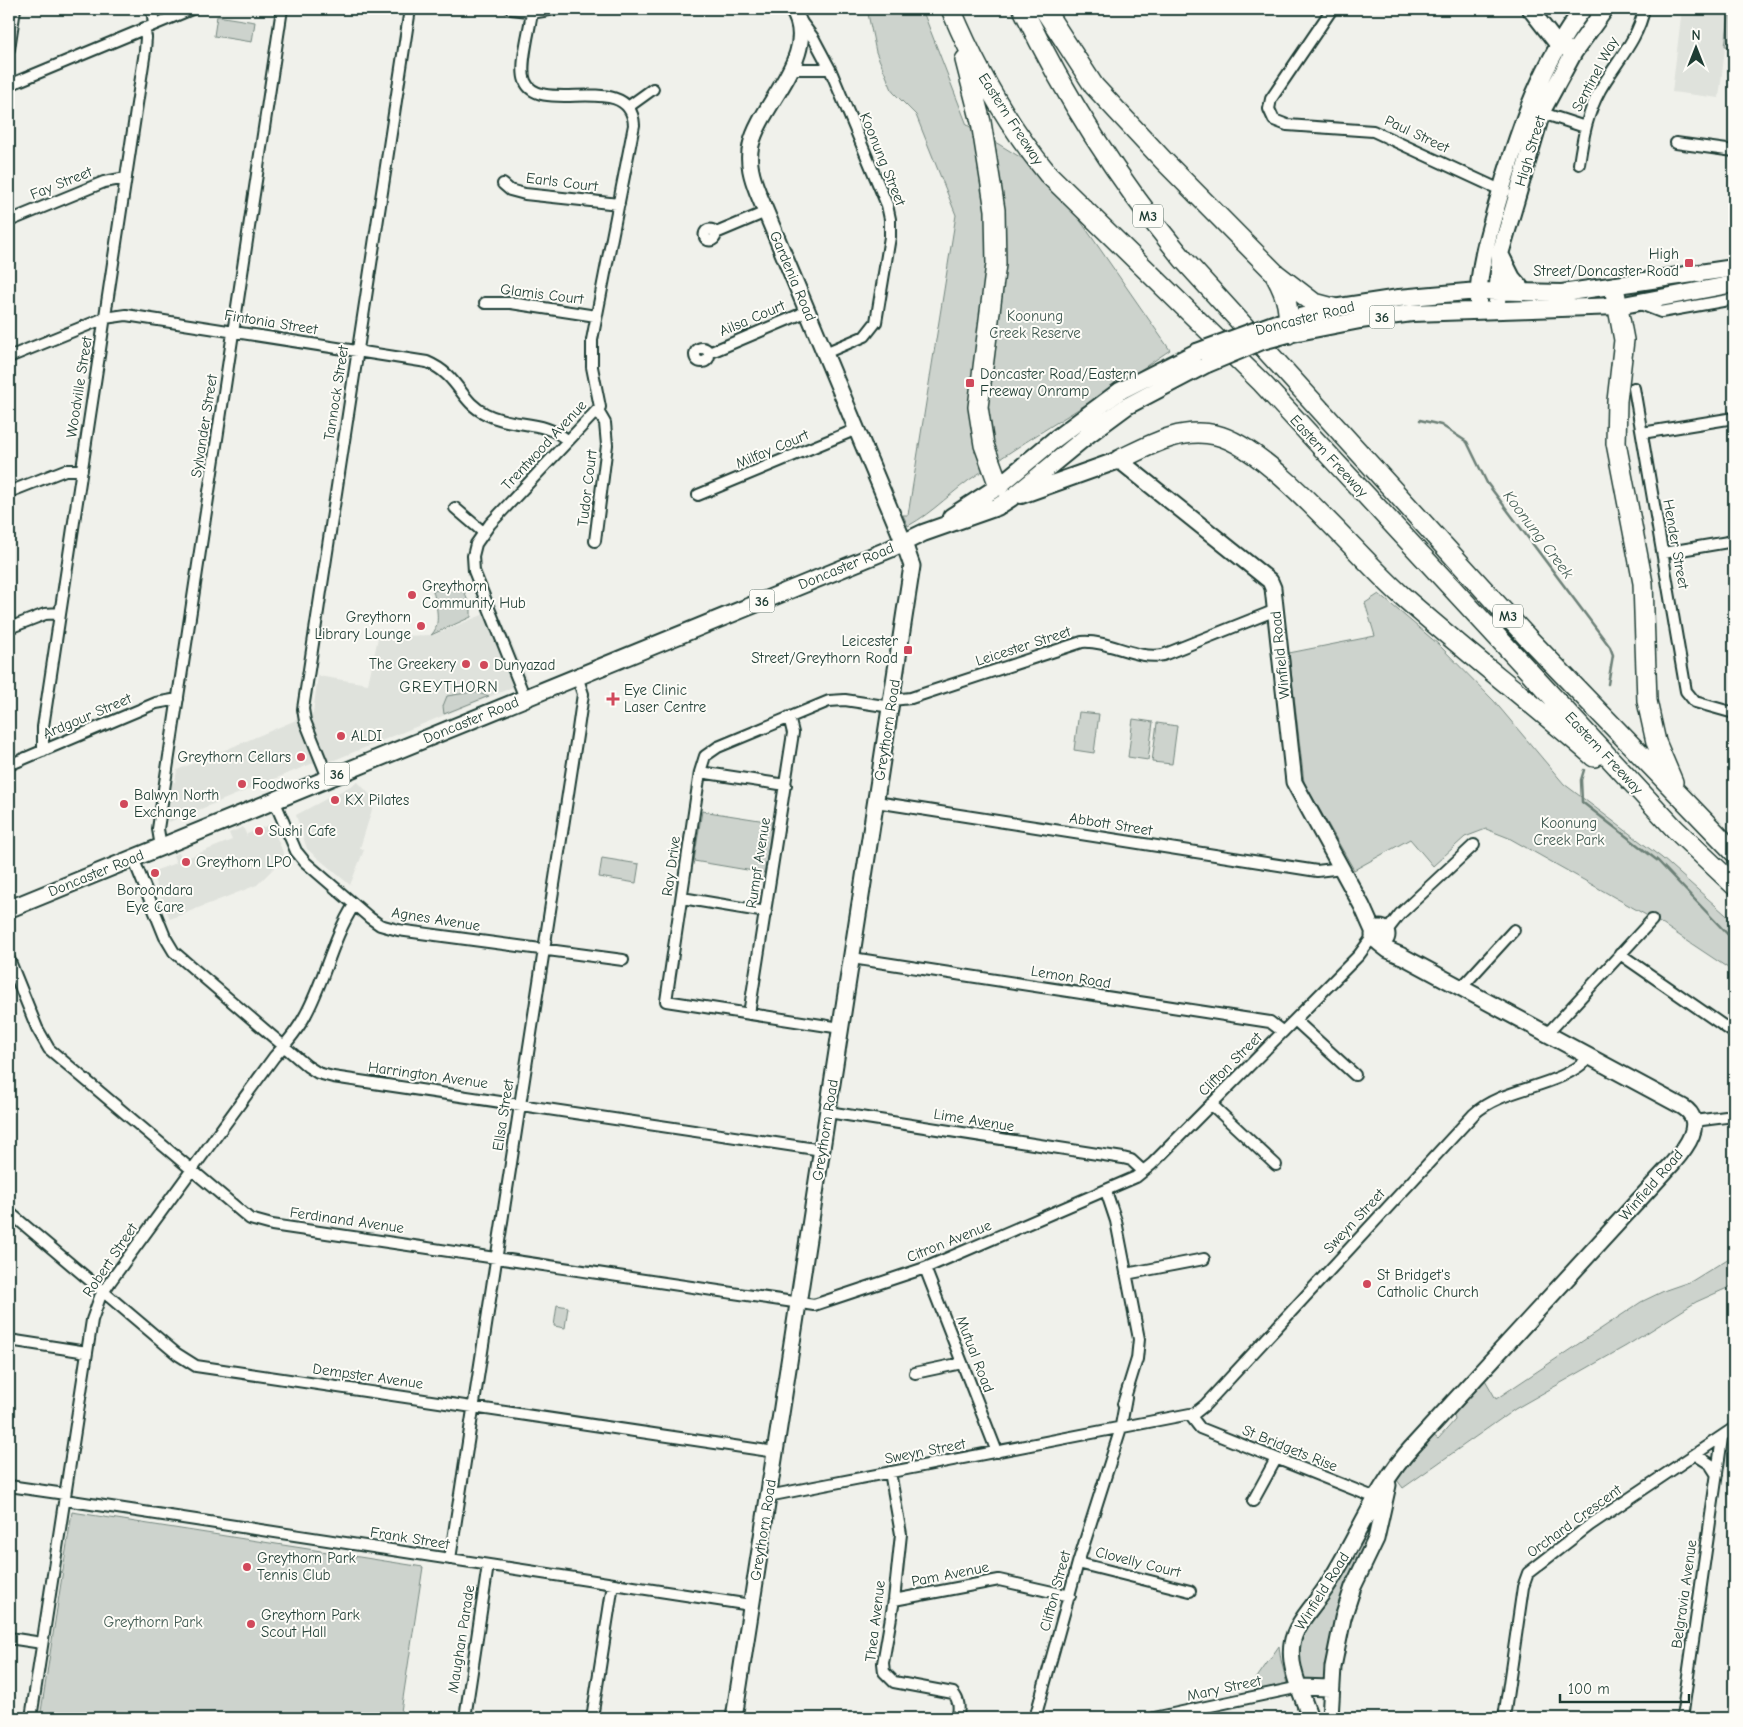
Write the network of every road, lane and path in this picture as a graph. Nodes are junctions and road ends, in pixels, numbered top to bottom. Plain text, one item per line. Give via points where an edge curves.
1 (15, 9) edge
2 (152, 9) edge
3 (192, 9) edge
4 (282, 9) edge
5 (410, 9) edge
6 (511, 9) edge
7 (556, 9) edge
8 (1023, 9) edge
9 (1044, 9) edge
10 (1332, 9) edge
11 (1530, 9) edge
12 (1537, 9) edge
13 (1583, 9) edge
14 (1605, 9) edge
15 (1644, 9) edge
16 (952, 11) edge
17 (532, 12) junction
18 (795, 13) edge
19 (154, 24) junction
20 (144, 28) junction
21 (1561, 41) junction
22 (9, 49) edge
23 (1574, 52) junction
24 (792, 69) junction
25 (830, 69) junction
26 (9, 85) edge
27 (653, 89) dead end
28 (628, 107) junction
29 (1534, 112) junction
30 (1585, 127) junction
31 (1676, 144) dead end
32 (1734, 150) edge
33 (1579, 164) dead end
34 (126, 178) junction
35 (503, 184) dead end
36 (1508, 194) junction
37 (619, 204) junction
38 (766, 212) junction
39 (9, 221) edge
40 (716, 233) dead end
41 (1500, 254) junction
42 (1481, 266) junction
43 (1734, 268) edge
44 (1275, 273) junction
45 (1651, 281) junction
46 (1734, 284) edge
47 (1614, 287) junction
48 (1712, 288) junction
49 (1478, 291) junction
50 (1497, 291) junction
51 (1524, 292) junction
52 (1453, 293) junction
53 (1734, 299) edge
54 (1637, 302) junction
55 (485, 303) dead end
56 (1618, 306) junction
57 (1333, 308) junction
58 (1478, 310) junction
59 (1496, 310) junction
60 (808, 311) junction
61 (596, 316) junction
62 (105, 318) junction
63 (1285, 326) junction
64 (234, 332) junction
65 (358, 351) junction
66 (709, 353) dead end
67 (825, 353) junction
68 (9, 357) edge
69 (1634, 388) dead end
70 (598, 411) junction
71 (1734, 418) edge
72 (590, 419) junction
73 (856, 429) junction
74 (1642, 433) junction
75 (607, 439) junction
76 (568, 441) junction
77 (1119, 460) junction
78 (82, 470) junction
79 (9, 492) edge
80 (1005, 492) junction
81 (698, 495) dead end
82 (455, 508) dead end
83 (483, 532) junction
84 (595, 541) dead end
85 (1734, 541) edge
86 (904, 543) junction
87 (1663, 553) junction
88 (1276, 610) junction
89 (60, 613) junction
90 (9, 628) edge
91 (577, 676) junction
92 (524, 698) junction
93 (178, 699) junction
94 (891, 704) junction
95 (1734, 713) edge
96 (789, 717) junction
97 (43, 750) junction
98 (9, 765) edge
99 (700, 772) junction
100 (328, 778) junction
101 (786, 785) junction
102 (274, 800) junction
103 (876, 802) junction
104 (1691, 808) junction
105 (1675, 829) junction
106 (1474, 844) dead end
107 (161, 846) junction
108 (1734, 852) edge
109 (133, 858) junction
110 (1342, 868) junction
111 (1734, 886) edge
112 (682, 898) junction
113 (354, 905) junction
114 (9, 908) edge
115 (766, 912) junction
116 (1652, 920) dead end
117 (1514, 930) dead end
118 (1379, 935) junction
119 (544, 950) junction
120 (1620, 954) junction
121 (852, 958) junction
122 (9, 959) edge
123 (623, 960) dead end
124 (1461, 988) junction
125 (749, 1014) junction
126 (1295, 1020) junction
127 (841, 1028) junction
128 (1283, 1032) junction
129 (1734, 1032) edge
130 (1547, 1034) junction
131 (283, 1046) junction
132 (1590, 1057) junction
133 (1355, 1075) dead end
134 (520, 1104) junction
135 (1211, 1104) junction
136 (828, 1112) junction
137 (1734, 1116) edge
138 (1694, 1121) junction
139 (822, 1150) junction
140 (1276, 1165) dead end
141 (192, 1170) junction
142 (1139, 1174) junction
143 (1111, 1189) junction
144 (9, 1212) edge
145 (496, 1256) junction
146 (1204, 1259) dead end
147 (925, 1268) junction
148 (1126, 1274) junction
149 (103, 1292) junction
150 (799, 1303) junction
151 (9, 1340) edge
152 (87, 1352) junction
153 (962, 1363) junction
154 (916, 1373) dead end
155 (473, 1406) junction
156 (1190, 1416) junction
157 (1734, 1428) edge
158 (1117, 1429) junction
159 (1722, 1438) junction
160 (775, 1452) junction
161 (996, 1452) junction
162 (1696, 1455) junction
163 (1276, 1459) junction
164 (890, 1472) junction
165 (1717, 1475) junction
166 (9, 1486) edge
167 (768, 1496) junction
168 (65, 1497) junction
169 (1380, 1500) junction
170 (1253, 1501) dead end
171 (450, 1559) junction
172 (1078, 1563) junction
173 (488, 1565) junction
174 (613, 1584) junction
175 (1190, 1591) dead end
176 (1070, 1596) junction
177 (894, 1600) junction
178 (751, 1606) junction
179 (9, 1638) edge
180 (42, 1643) junction
181 (1300, 1687) junction
182 (1330, 1688) junction
183 (30, 1718) edge
184 (465, 1718) edge
185 (592, 1718) edge
186 (734, 1718) edge
187 (958, 1718) edge
188 (1035, 1718) edge
189 (1154, 1718) edge
190 (1310, 1718) edge
191 (1330, 1718) edge
192 (1504, 1718) edge
193 (1682, 1718) edge

1 - 22 street
2 - 19 street
3 - 19 street
4 - 64 street, Sylvander Street
5 - 65 street, Tannock Street
6 - 17 street
7 - 17 street
8 - 104 highway, Eastern Freeway / M3 via 1045,56 1087,129 1153,223 1183,259 1528,637
9 - 44 highway via 1110,104
10 - 36 street, Paul Street via 1271,99 1271,117 1287,125 1373,131
11 - 21 street
12 - 21 street
13 - 21 main road, High Street
14 - 23 main road, High Street
15 - 30 street, Sentinel Way via 1640,25 1600,90
16 - 80 highway via 981,122 995,210 993,293 978,407 984,445
16 - 105 highway, Eastern Freeway / M3 via 993,97 1048,174 1262,383
17 - 28 street via 523,73 531,90 612,98
18 - 24 street, Gardenia Road via 798,50
18 - 25 street, Koonung Street
19 - 20 street
20 - 26 street
20 - 34 street, Woodville Street via 145,51
21 - 23 street
21 - 29 main road, High Street via 1543,72
23 - 29 main road, High Street
24 - 25 street
24 - 38 street, Gardenia Road via 758,126 751,145 750,167
25 - 67 street, Koonung Street via 887,205 891,227 878,315 873,327 865,336
27 - 28 street
28 - 37 street, Trentwood Avenue via 634,126
29 - 30 street, Sentinel Way
29 - 36 main road, High Street
30 - 33 street, Sentinel Way
31 - 32 street
34 - 39 street, Fay Street via 104,182
34 - 62 street, Woodville Street
35 - 37 street, Earls Court via 510,190 525,194
36 - 41 main road, High Street
36 - 42 main road, High Street
37 - 61 street, Trentwood Avenue
38 - 40 street
38 - 60 street, Gardenia Road
41 - 50 main road, High Street
41 - 51 main road via 1509,273
42 - 49 main road, High Street
42 - 52 main road via 1471,281
43 - 45 main road, Doncaster Road / 36
44 - 57 highway via 1314,303
44 - 63 highway via 1286,295
45 - 47 main road, Doncaster Road / 36
45 - 48 main road via 1655,288 1689,283
46 - 48 main road, Doncaster Road / 36
47 - 51 main road, Doncaster Road / 36 via 1562,293
47 - 56 highway
48 - 54 main road, Doncaster Road / 36
49 - 50 main road, Doncaster Road / 36
49 - 52 main road, Doncaster Road / 36
49 - 58 main road, High Street
50 - 51 main road, Doncaster Road / 36
50 - 59 main road, High Street
52 - 57 main road, Doncaster Road / 36
53 - 54 street via 1661,312
54 - 56 main road, Doncaster Road / 36
55 - 61 street, Glamis Court via 511,303
56 - 59 main road, Doncaster Road / 36
56 - 104 highway via 1624,350 1617,401 1616,443 1642,583 1647,701 1663,762
57 - 63 main road, Doncaster Road / 36
58 - 59 main road, Doncaster Road / 36
58 - 63 main road, Doncaster Road / 36
60 - 66 street, Ailsa Court
60 - 67 street, Gardenia Road
61 - 70 street, Trentwood Avenue via 591,357 601,404
62 - 64 street, Fintonia Street via 121,315
62 - 68 street, Fintonia Street
62 - 78 street, Woodville Street
63 - 80 main road, Doncaster Road / 36, bridge via 1120,391 1054,440
64 - 65 street, Fintonia Street
64 - 93 street, Sylvander Street
65 - 76 street, Fintonia Street via 436,365 454,380 469,402 480,411 501,420 550,428
65 - 100 street, Tannock Street via 303,709
67 - 73 street, Gardenia Road
69 - 74 street, Hender Street
70 - 72 street, Trentwood Avenue
70 - 75 street, Tudor Court via 606,423
71 - 74 street
72 - 75 street, Tudor Court
72 - 76 street, Trentwood Avenue
73 - 81 street, Milfay Court
73 - 86 street, Gardenia Road
74 - 87 street, Hender Street
75 - 84 street, Tudor Court
76 - 83 street, Trentwood Avenue
77 - 80 main road, Doncaster Road / 36
77 - 88 street, Winfield Road via 1266,575 1273,588
77 - 105 highway, 36 via 1164,438 1198,433 1229,440 1247,450 1303,498 1398,592
78 - 79 street via 65,470
78 - 89 street, Woodville Street
80 - 86 main road, Doncaster Road / 36
82 - 83 street
83 - 92 street, Trentwood Avenue via 474,552 475,579
85 - 87 street
86 - 91 main road, Doncaster Road / 36
86 - 94 street, Greythorn Road via 912,566
87 - 95 street, Hender Street via 1686,691 1695,702
88 - 94 street, Leicester Street via 1163,655 1148,656 1082,642
88 - 110 street, Winfield Road via 1294,782
89 - 90 street via 45,614
89 - 97 street, Woodville Street via 43,727
91 - 92 main road, Doncaster Road / 36
91 - 119 street, Ellsa Street via 582,698
92 - 100 main road, Doncaster Road / 36
93 - 97 street, Ardgour Street via 161,702
93 - 107 street, Sylvander Street via 158,829
94 - 96 street, Ray Drive via 834,700
94 - 103 street, Greythorn Road
96 - 99 street, Ray Drive via 712,750 703,760
96 - 101 street, Rumpf Avenue via 793,733
97 - 98 street, Ardgour Street
99 - 101 street
99 - 112 street, Ray Drive
100 - 102 main road, Doncaster Road / 36
101 - 115 street, Rumpf Avenue
102 - 107 main road, Doncaster Road / 36
102 - 113 street, Agnes Avenue via 299,856
103 - 110 street, Abbott Street via 1317,871
103 - 121 street, Greythorn Road
104 - 108 highway, Eastern Freeway / M3
105 - 111 highway, Eastern Freeway / M3
106 - 118 street, Clifton Street
107 - 109 main road, Doncaster Road / 36
109 - 114 main road, Doncaster Road / 36
109 - 131 street, Harrington Avenue via 174,952
110 - 118 street, Winfield Road
112 - 115 street
112 - 125 street, Ray Drive via 666,1001
113 - 119 street, Agnes Avenue via 380,925 398,930
113 - 131 street, Robert Street via 338,931 307,1014
115 - 125 street, Rumpf Avenue
116 - 120 street
117 - 124 street
118 - 124 street, Winfield Road via 1402,956
118 - 126 street, Clifton Street
119 - 123 street, Agnes Avenue
119 - 134 street, Ellsa Street
120 - 129 street
120 - 130 street
121 - 127 street, Greythorn Road
121 - 128 street, Lemon Road via 1270,1022
122 - 141 street, Ferdinand Avenue via 37,1028 50,1049
124 - 130 street, Winfield Road
125 - 127 street, Ray Drive
126 - 128 street, Clifton Street
126 - 133 street
127 - 136 street, Greythorn Road
128 - 135 street, Clifton Street
130 - 132 street, Winfield Road
131 - 134 street, Harrington Avenue via 307,1066 325,1075
131 - 141 street, Robert Street
132 - 138 street, Winfield Road via 1683,1107
132 - 156 street, Sweyn Street via 1568,1073 1488,1104 1474,1114 1205,1405
134 - 139 street, Harrington Avenue
134 - 145 street, Ellsa Street
135 - 140 street
135 - 142 street, Clifton Street
136 - 139 street, Greythorn Road
136 - 142 street, Lime Avenue via 1115,1157
137 - 138 street
138 - 169 street, Winfield Road via 1691,1137 1678,1157 1413,1446 1392,1472
139 - 150 street, Greythorn Road
141 - 145 street, Ferdinand Avenue via 244,1214 263,1223
141 - 149 street, Robert Street
142 - 143 street, Clifton Street
143 - 147 street, Citron Avenue
143 - 148 street, Clifton Street
144 - 149 street, Dempster Avenue
145 - 150 street, Ferdinand Avenue
145 - 155 street, Ellsa Street
146 - 148 street
147 - 150 street, Citron Avenue via 818,1304
147 - 153 street, Mutual Road
148 - 158 street, Clifton Street via 1139,1343
149 - 152 street, Robert Street via 94,1312
149 - 155 street, Dempster Avenue via 196,1366
150 - 160 street, Greythorn Road
151 - 152 street
152 - 168 street, Robert Street
153 - 154 street
153 - 161 street, Mutual Road
155 - 160 street, Dempster Avenue
155 - 171 street, Ellsa Street
156 - 158 street, Sweyn Street
156 - 163 street, St Bridgets Rise via 1200,1428
157 - 159 street, Orchard Crescent
158 - 161 street, Sweyn Street
158 - 172 street, Clifton Street
159 - 162 street, Orchard Crescent
159 - 165 street, Belgravia Avenue
160 - 167 street, Greythorn Road
161 - 164 street, Sweyn Street
162 - 165 street via 1710,1464
162 - 192 street, Orchard Crescent via 1590,1525 1528,1573 1523,1587
163 - 169 street, St Bridgets Rise
163 - 170 street
164 - 167 street, Sweyn Street
164 - 177 street, Thea Avenue via 901,1534
165 - 193 street, Belgravia Avenue
166 - 168 street, Frank Street
167 - 178 street, Greythorn Road
168 - 171 street, Frank Street
168 - 180 street, Robert Street
169 - 181 street, Winfield Road via 1294,1635 1292,1655
169 - 182 street, Winfield Road via 1376,1539 1353,1587 1343,1618
171 - 173 street, Frank Street
172 - 175 street, Clovelly Court
172 - 176 street, Clifton Street
173 - 174 street, Frank Street
173 - 184 street, Maughan Parade
174 - 178 street, Frank Street
174 - 185 street
176 - 177 street, Pam Avenue via 1000,1580
176 - 188 street, Clifton Street
177 - 187 street, Thea Avenue via 884,1672 894,1682 953,1693 958,1698
178 - 186 street, Greythorn Road
179 - 180 street
180 - 183 street, Robert Street
181 - 182 street
181 - 189 street, Mary Street
181 - 190 street, Winfield Road
182 - 191 street, Winfield Road

